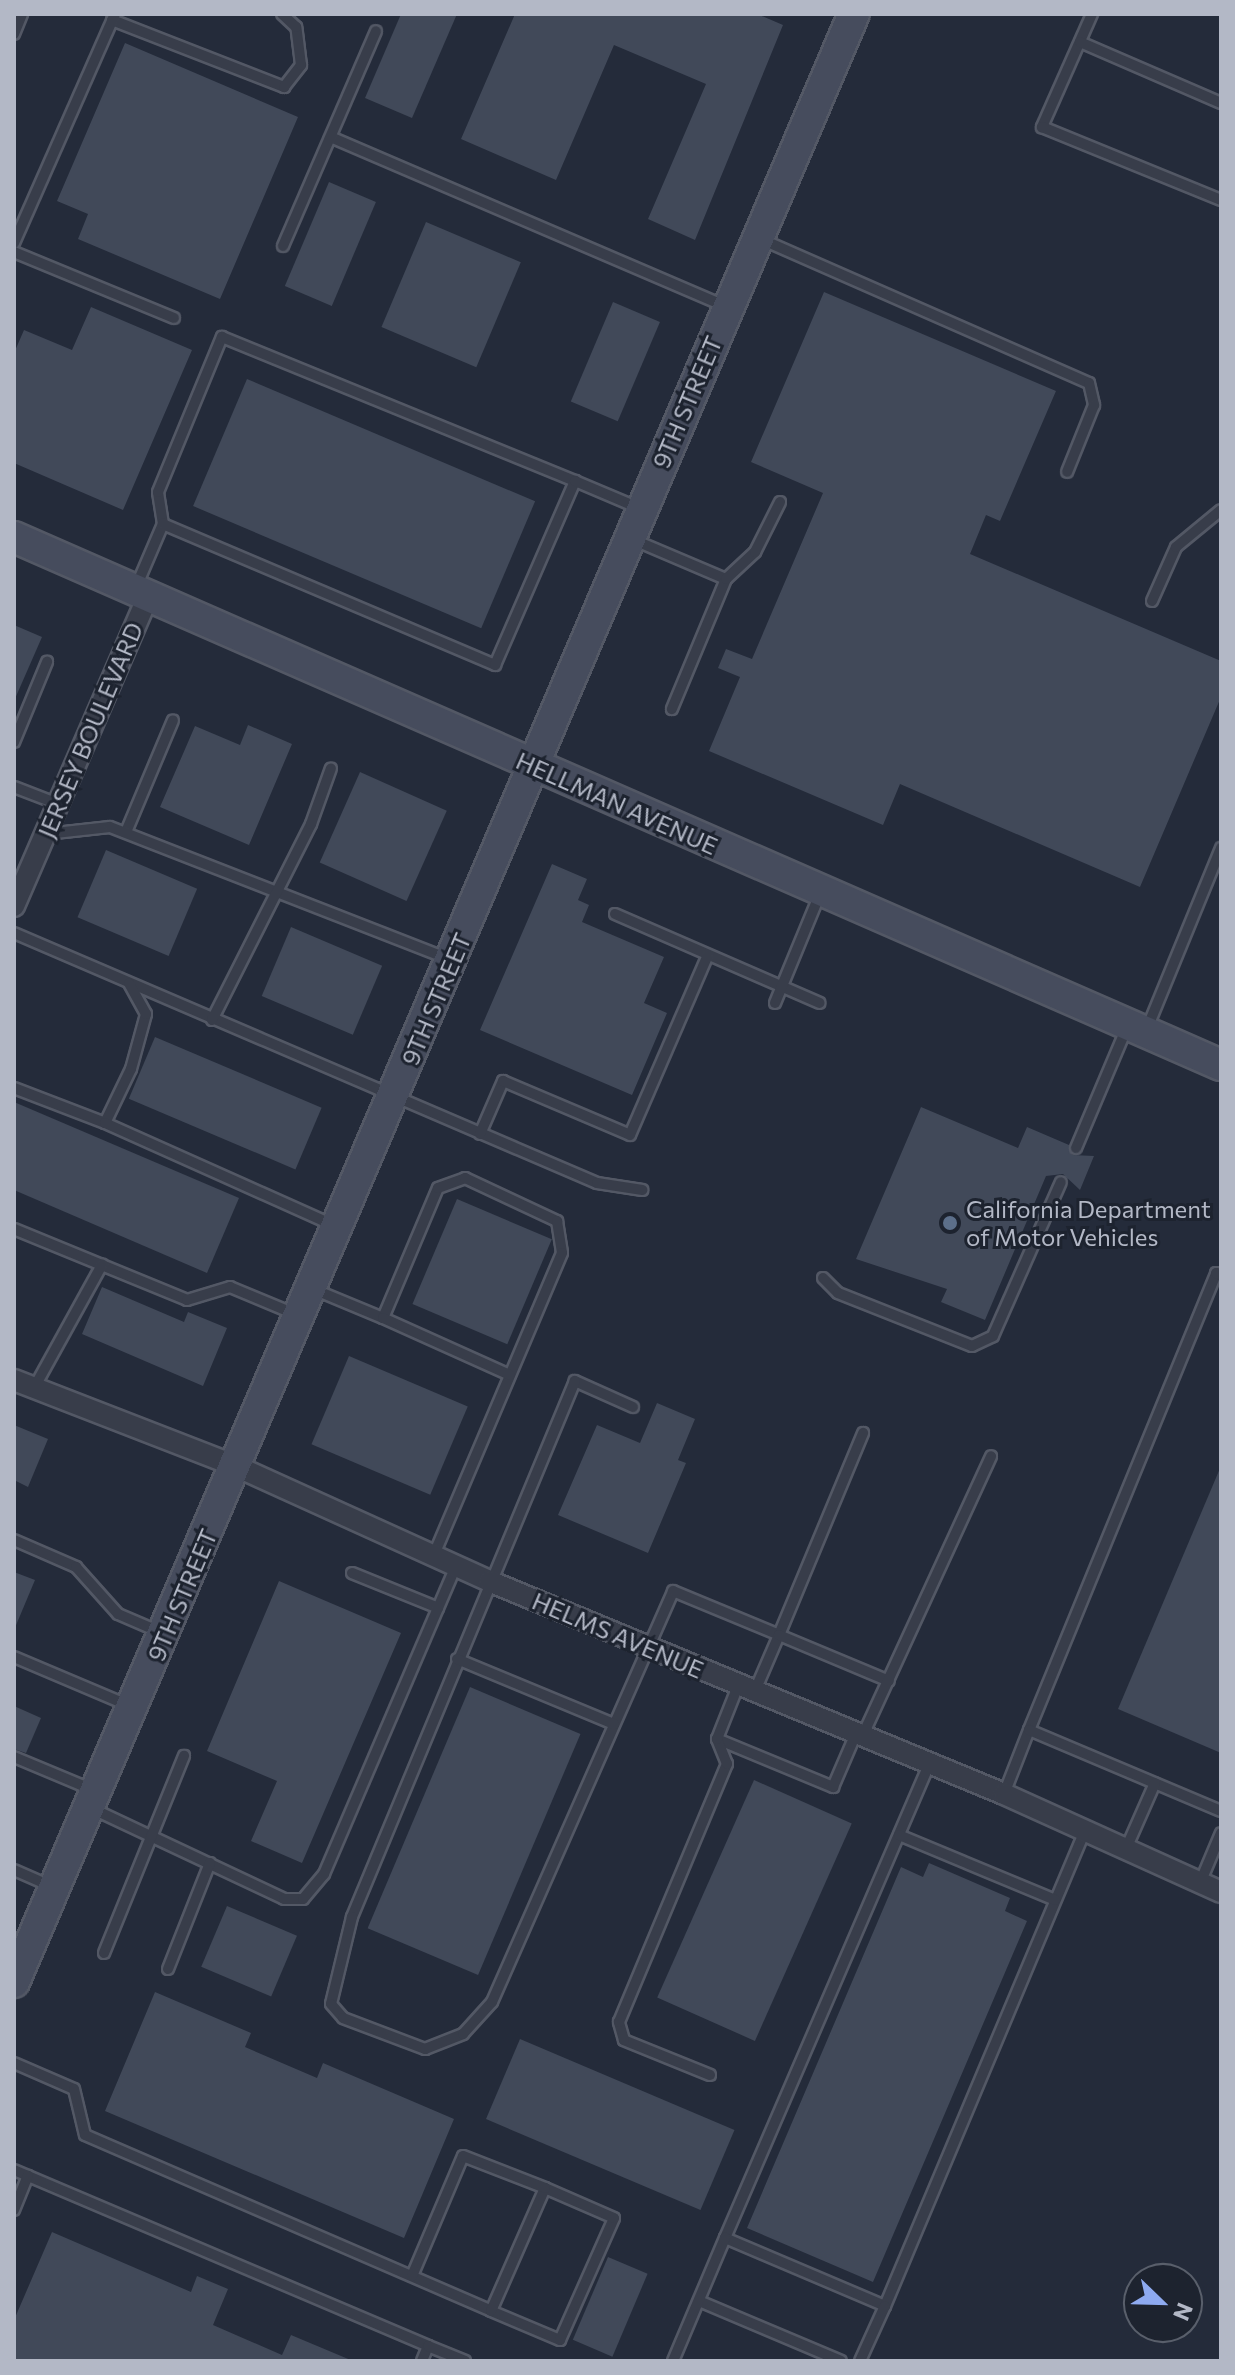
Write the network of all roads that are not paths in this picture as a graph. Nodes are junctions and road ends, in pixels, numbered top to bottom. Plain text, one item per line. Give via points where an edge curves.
1 (22, 14) edge
2 (282, 14) edge
3 (854, 14) edge
4 (1092, 14) edge
5 (114, 17) edge
6 (376, 31) dead end
7 (14, 34) edge
8 (1080, 42) junction
9 (1221, 103) edge
10 (333, 138) junction
11 (1221, 200) edge
12 (757, 237) junction
13 (14, 243) edge
14 (283, 246) dead end
15 (14, 252) edge
16 (727, 306) junction
17 (174, 318) dead end
18 (1067, 472) dead end
19 (575, 481) junction
20 (780, 502) dead end
21 (641, 509) junction
22 (1221, 510) edge
23 (163, 524) junction
24 (14, 537) edge
25 (629, 537) junction
26 (726, 579) junction
27 (140, 595) junction
28 (1152, 601) dead end
29 (47, 662) dead end
30 (672, 709) dead end
31 (173, 720) dead end
32 (14, 742) edge
33 (536, 766) junction
34 (331, 768) dead end
35 (14, 787) edge
36 (58, 804) junction
37 (126, 832) junction
38 (46, 834) junction
39 (1221, 848) edge
40 (279, 888) junction
41 (820, 894) junction
42 (14, 906) edge
43 (615, 914) dead end
44 (14, 933) edge
45 (708, 955) junction
46 (453, 961) junction
47 (129, 983) junction
48 (782, 987) junction
49 (775, 1003) dead end
50 (820, 1003) dead end
51 (212, 1020) junction
52 (1136, 1029) junction
53 (1221, 1065) edge
54 (14, 1088) edge
55 (395, 1097) junction
56 (105, 1123) junction
57 (480, 1134) junction
58 (1076, 1148) dead end
59 (1061, 1182) dead end
60 (642, 1190) dead end
61 (339, 1227) junction
62 (14, 1229) edge
63 (102, 1265) junction
64 (1221, 1275) edge
65 (823, 1278) dead end
66 (307, 1302) junction
67 (383, 1318) junction
68 (510, 1375) junction
69 (14, 1380) edge
70 (34, 1388) junction
71 (633, 1407) dead end
72 (863, 1433) dead end
73 (991, 1456) dead end
74 (238, 1467) junction
75 (14, 1540) edge
76 (434, 1555) junction
77 (456, 1566) junction
78 (352, 1573) dead end
79 (489, 1581) junction
80 (438, 1608) junction
81 (166, 1635) junction
82 (779, 1635) junction
83 (647, 1648) junction
84 (14, 1657) edge
85 (457, 1659) junction
86 (889, 1681) junction
87 (746, 1690) junction
88 (134, 1707) junction
89 (614, 1724) junction
90 (1029, 1730) junction
91 (858, 1738) junction
92 (717, 1739) junction
93 (184, 1756) dead end
94 (14, 1757) edge
95 (928, 1767) junction
96 (1155, 1783) junction
97 (1004, 1794) junction
98 (95, 1800) junction
99 (1221, 1811) edge
100 (1084, 1833) junction
101 (1221, 1833) edge
102 (899, 1835) junction
103 (154, 1836) junction
104 (1125, 1851) junction
105 (210, 1863) junction
106 (14, 1870) edge
107 (1200, 1883) junction
108 (55, 1888) junction
109 (1221, 1892) edge
110 (1055, 1900) junction
111 (104, 1953) dead end
112 (168, 1969) dead end
113 (14, 1982) edge
114 (14, 2063) edge
115 (710, 2075) dead end
116 (14, 2170) edge
117 (28, 2176) junction
118 (545, 2188) junction
119 (14, 2210) edge
120 (725, 2238) junction
121 (412, 2276) junction
122 (699, 2301) junction
123 (885, 2306) junction
124 (491, 2311) junction
125 (428, 2346) junction
126 (422, 2361) edge
127 (465, 2361) edge
128 (673, 2361) edge
129 (841, 2361) edge
130 (860, 2361) edge

1 - 7 lane
2 - 5 lane via 296,27 301,65 284,87
3 - 12 street, 9TH STREET
4 - 8 lane
5 - 13 lane
6 - 10 lane
8 - 9 lane
8 - 11 lane via 1042,127
10 - 14 lane
10 - 16 lane
12 - 16 street, 9TH STREET
12 - 18 lane via 1089,383 1094,405
15 - 17 lane
16 - 21 street, 9TH STREET
19 - 21 lane
19 - 23 lane via 495,665
19 - 23 lane via 222,337 158,492
20 - 26 lane via 755,552
21 - 25 street, 9TH STREET
22 - 28 lane via 1176,547
23 - 27 lane
24 - 27 street, HELLMAN AVENUE
25 - 26 lane
25 - 33 street, 9TH STREET
26 - 30 lane
27 - 33 street, HELLMAN AVENUE
27 - 36 street, JERSEY BOULEVARD
29 - 32 lane
31 - 37 lane
33 - 41 street, HELLMAN AVENUE
33 - 46 street, 9TH STREET
34 - 40 lane
35 - 36 lane
36 - 38 street, JERSEY BOULEVARD
37 - 38 lane via 110,827
37 - 40 lane
38 - 42 street, JERSEY BOULEVARD
39 - 52 lane
40 - 46 lane
40 - 51 lane
41 - 48 lane
41 - 52 street, HELLMAN AVENUE
43 - 45 lane
44 - 47 lane
45 - 48 lane
45 - 57 lane via 630,1135 503,1081
46 - 55 street, 9TH STREET
47 - 51 lane
47 - 56 lane via 146,1014 131,1069
48 - 49 lane
48 - 50 lane
51 - 55 lane
52 - 53 street, HELLMAN AVENUE
52 - 58 lane
54 - 56 lane
55 - 57 lane
55 - 61 street, 9TH STREET
56 - 61 lane
57 - 60 lane via 597,1183
59 - 65 lane via 993,1336 972,1346 838,1293
61 - 66 street, 9TH STREET
62 - 63 lane
63 - 66 lane via 187,1300 230,1287
63 - 70 lane
64 - 90 lane via 1216,1273
66 - 67 lane
66 - 74 street, 9TH STREET
67 - 68 lane
67 - 68 lane via 438,1188 465,1178 557,1221 562,1253
68 - 76 lane
69 - 70 street, HELMS AVENUE
70 - 74 street, HELMS AVENUE
71 - 79 lane via 575,1381
72 - 82 lane
73 - 86 lane
74 - 76 street, HELMS AVENUE
74 - 81 street, 9TH STREET
75 - 81 lane via 76,1567 118,1614
76 - 77 street, HELMS AVENUE
77 - 79 street, HELMS AVENUE
77 - 80 lane
78 - 80 lane
79 - 83 street, HELMS AVENUE
79 - 85 lane
80 - 105 lane via 314,1890 303,1899 284,1899
81 - 88 street, 9TH STREET
82 - 83 lane via 673,1591
82 - 86 lane
82 - 87 lane
83 - 87 street, HELMS AVENUE
83 - 89 lane
84 - 88 lane
85 - 89 lane
85 - 89 lane via 352,1917 331,2004 343,2018 425,2049 463,2034 492,2002
86 - 91 lane
87 - 91 street, HELMS AVENUE
87 - 92 lane
88 - 98 street, 9TH STREET
90 - 96 lane
90 - 97 lane
91 - 92 lane via 833,1787
91 - 95 street, HELMS AVENUE
92 - 115 lane via 727,1764 619,2022 624,2040
93 - 103 lane
94 - 98 lane
95 - 97 street, HELMS AVENUE
95 - 102 lane
96 - 99 lane
96 - 104 lane
97 - 100 street, HELMS AVENUE
98 - 103 lane
98 - 108 street, 9TH STREET
100 - 104 street, HELMS AVENUE
100 - 110 lane
101 - 107 lane
102 - 110 lane
102 - 120 lane
103 - 105 lane
103 - 111 lane
104 - 107 street, HELMS AVENUE
105 - 112 lane
106 - 108 lane
107 - 109 street, HELMS AVENUE
108 - 113 street, 9TH STREET
110 - 123 lane
114 - 121 lane via 74,2089 85,2135
116 - 117 lane
117 - 119 lane
117 - 125 lane
118 - 121 lane via 463,2156
118 - 124 lane
118 - 124 lane via 614,2218 560,2340
120 - 122 lane
120 - 123 lane
121 - 124 lane
122 - 128 lane
122 - 129 lane
123 - 130 lane
125 - 126 lane
125 - 127 lane

